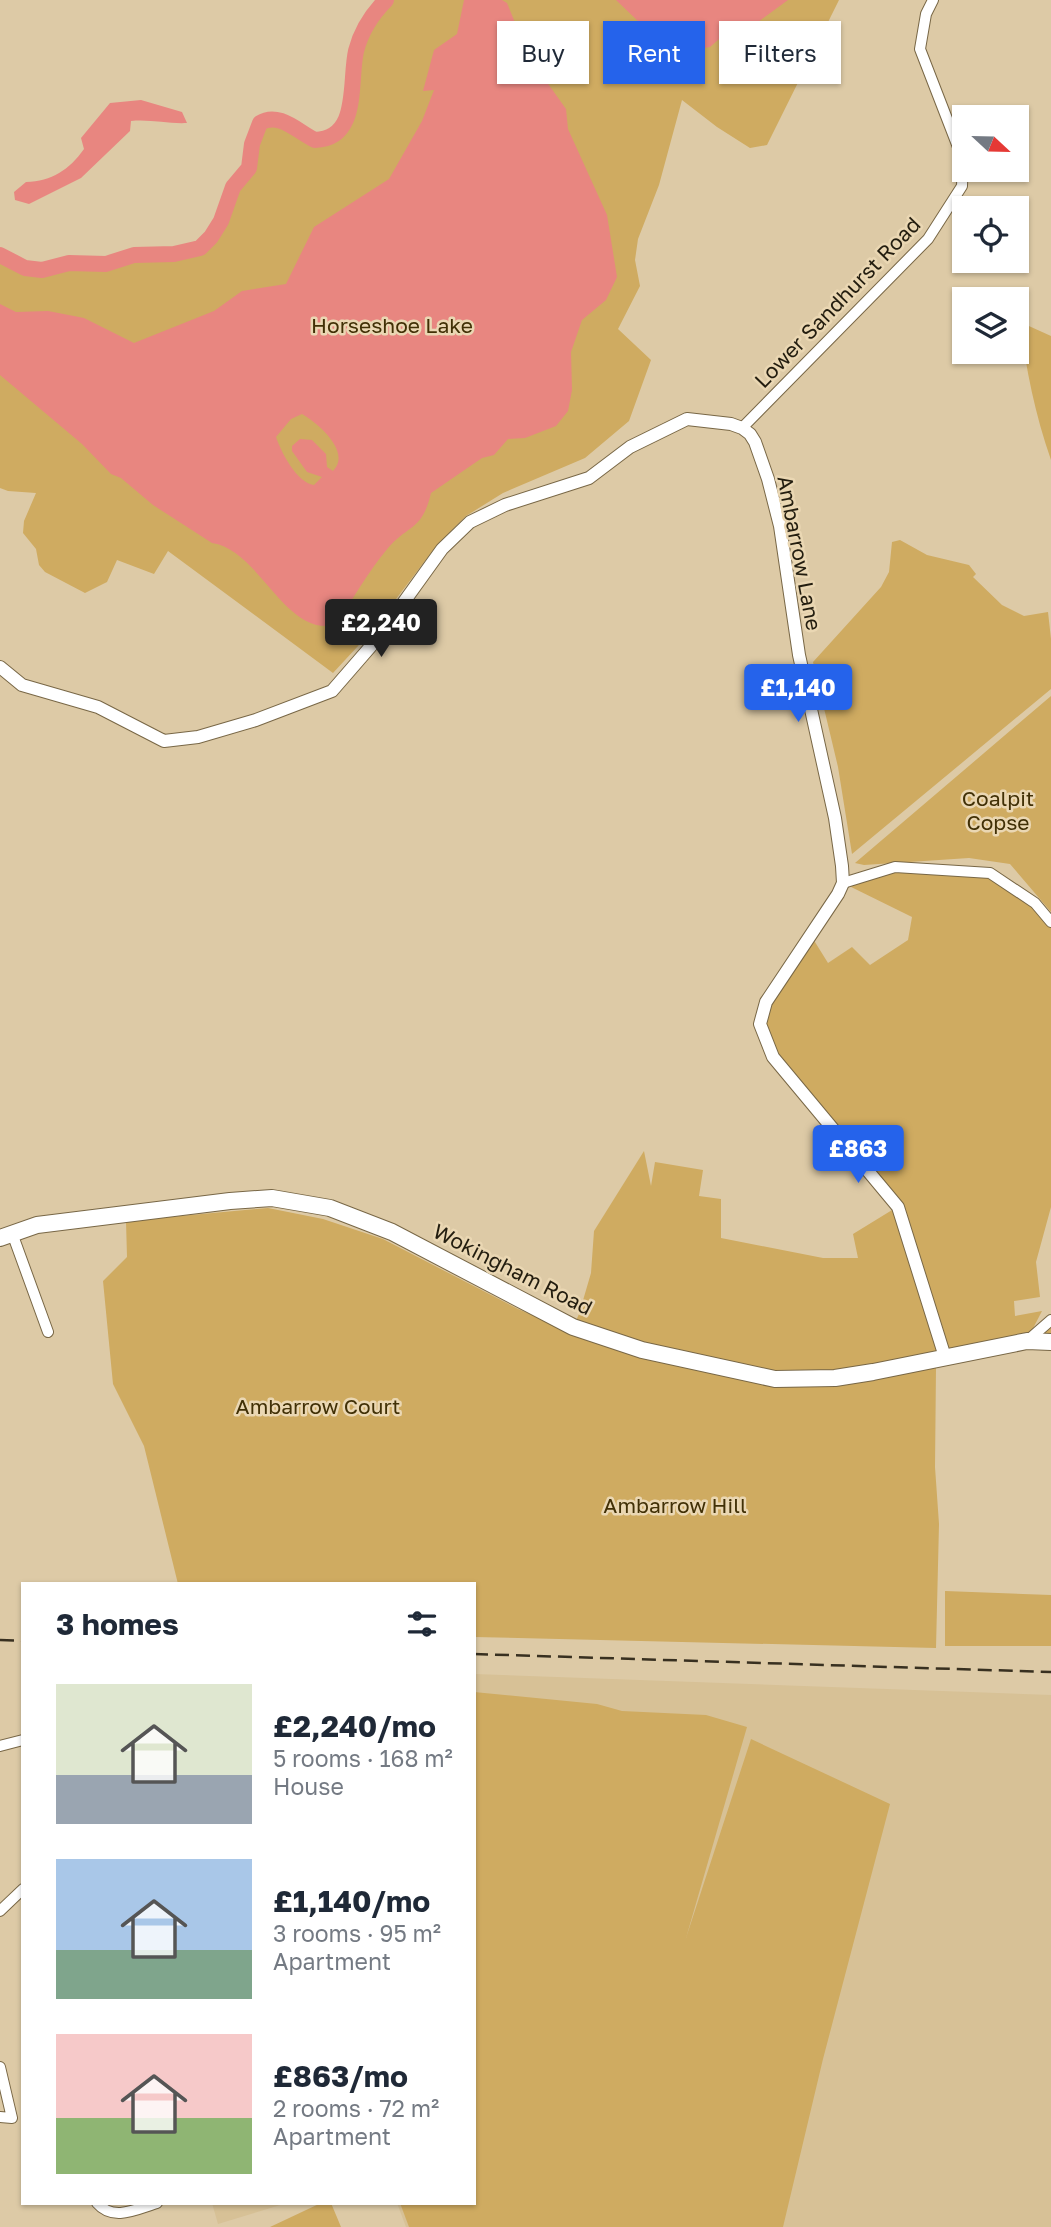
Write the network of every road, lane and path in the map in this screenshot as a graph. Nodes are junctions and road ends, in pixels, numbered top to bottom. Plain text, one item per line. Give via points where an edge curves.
1 (933, 0) edge
2 (742, 428) junction
3 (0, 667) edge
4 (843, 883) junction
5 (1051, 922) edge
6 (6, 1236) edge
7 (1051, 1320) edge
8 (48, 1332) dead end
9 (1027, 1341) junction
10 (1051, 1342) edge
11 (945, 1357) junction
12 (0, 1732) edge
13 (21, 1741) edge
14 (2, 1746) edge
15 (21, 1891) edge
16 (0, 1911) edge
17 (0, 2067) edge
18 (0, 2117) edge
19 (100, 2205) edge
20 (150, 2205) edge

1 - 2 street, Lower Sandhurst Road via 920,50 963,160 962,186 928,239
2 - 3 street via 687,419 630,447 589,478 505,505 470,522 442,549 379,638 332,691 256,720 198,737 164,741 98,707 22,685
2 - 4 street, Ambarrow Lane via 760,453 780,526 799,655 835,818
4 - 5 street via 895,867 990,873 1035,903
4 - 11 street via 766,1002 760,1024 773,1057 898,1207
6 - 8 street
6 - 11 main road, Wokingham Road via 37,1225 272,1198 330,1208 392,1232 560,1322 642,1350 775,1379 835,1378
7 - 9 street
9 - 10 main road, Wokingham Road
9 - 11 main road, Wokingham Road
12 - 14 street
13 - 14 street
15 - 16 street
17 - 18 street via 12,2118
19 - 20 street via 121,2214

